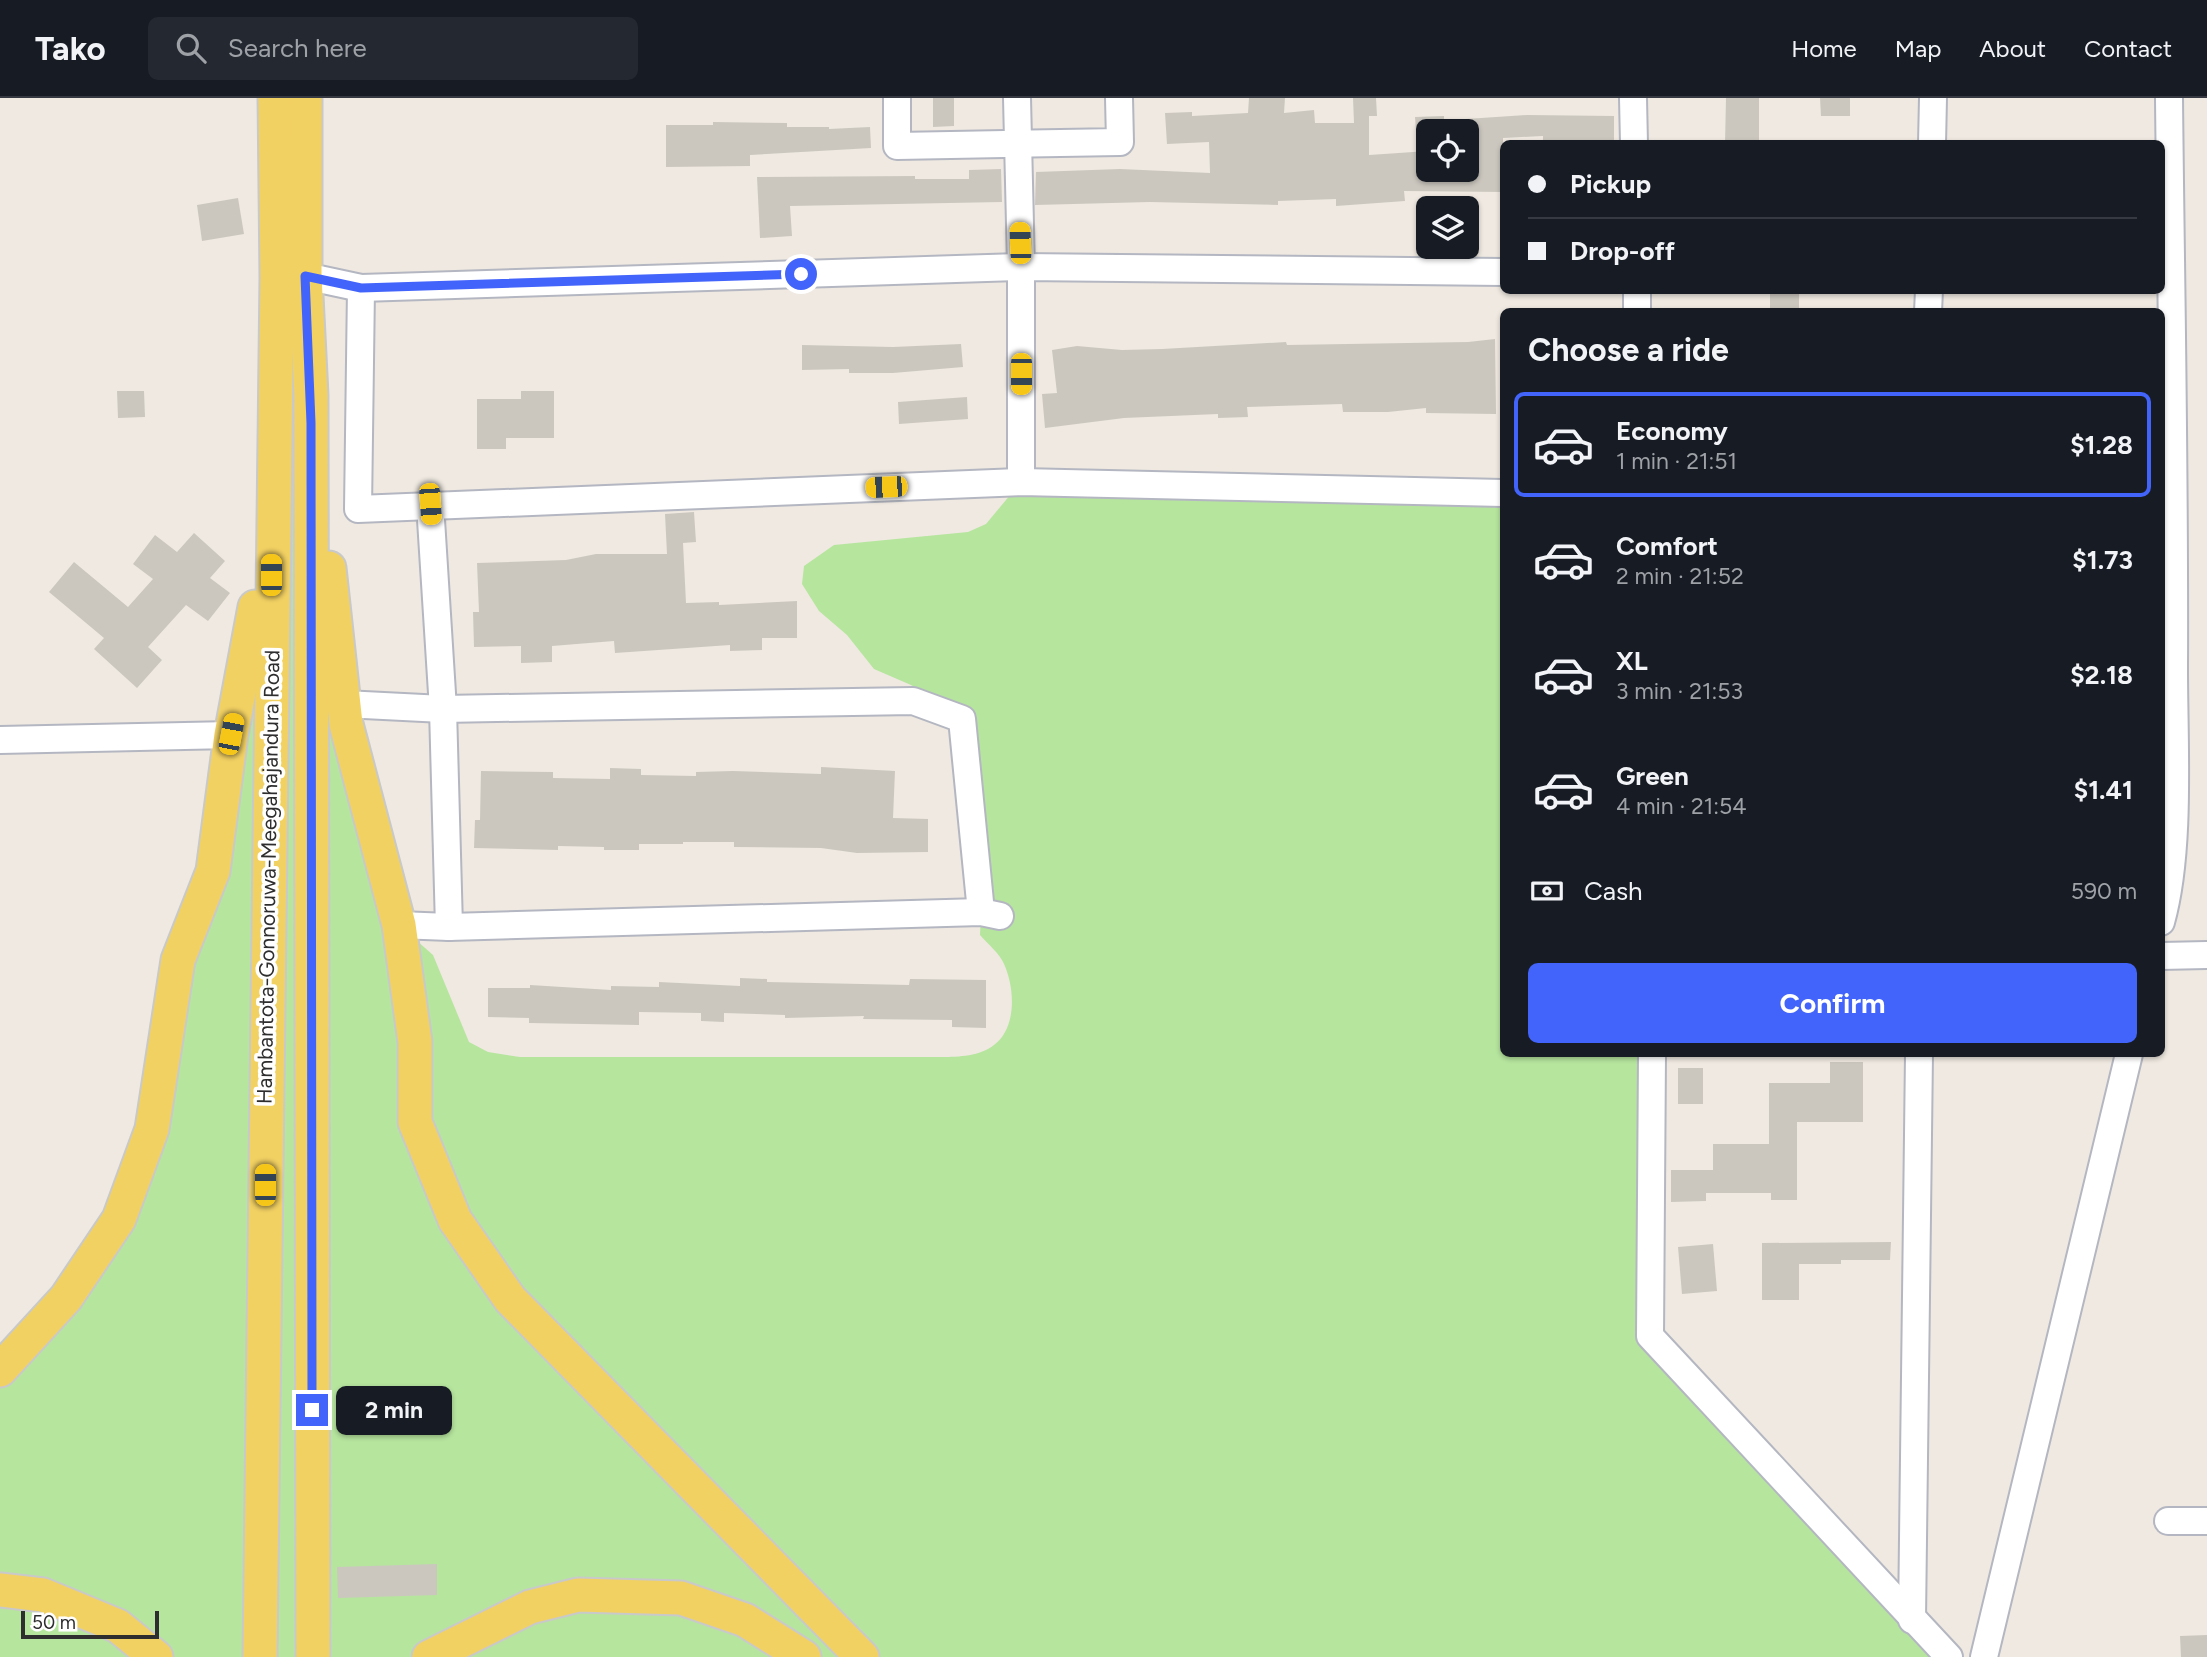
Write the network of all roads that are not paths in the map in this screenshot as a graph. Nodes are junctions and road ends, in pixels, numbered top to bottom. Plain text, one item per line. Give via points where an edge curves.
1 (275, 98) edge
2 (305, 98) edge
3 (897, 98) edge
4 (1017, 98) edge
5 (1119, 98) edge
6 (1633, 98) edge
7 (1933, 98) edge
8 (2169, 98) edge
9 (1634, 140) edge
10 (1932, 140) edge
11 (1017, 144) junction
12 (1021, 267) junction
13 (1500, 272) edge
14 (291, 277) junction
15 (361, 288) junction
16 (310, 396) junction
17 (1021, 482) junction
18 (1500, 493) edge
19 (430, 504) junction
20 (271, 519) junction
21 (344, 704) junction
22 (443, 709) junction
23 (231, 734) junction
24 (0, 740) edge
25 (2165, 907) edge
26 (399, 925) junction
27 (449, 927) junction
28 (2207, 954) edge
29 (2165, 956) edge
30 (1652, 1057) edge
31 (1919, 1057) edge
32 (2128, 1057) edge
33 (6, 1356) edge
34 (2168, 1521) dead end
35 (2207, 1521) edge
36 (0, 1590) edge
37 (1912, 1620) junction
38 (156, 1657) edge
39 (260, 1657) edge
40 (313, 1657) edge
41 (429, 1657) edge
42 (804, 1657) edge
43 (862, 1657) edge
44 (1949, 1657) edge
45 (1984, 1657) edge

1 - 14 main road, Hambantota-Gonnoruwa-Meegahajandura Road
2 - 14 main road, Hambantota-Gonnoruwa-Meegahajandura Road
3 - 11 street via 897,146
4 - 11 street
5 - 11 street via 1119,142
6 - 9 street
7 - 10 street
8 - 25 street via 2175,550 2173,795
11 - 12 street
12 - 13 street
12 - 15 street
12 - 17 street
14 - 15 street
14 - 16 main road, Hambantota-Gonnoruwa-Meegahajandura Road
14 - 20 main road, Hambantota-Gonnoruwa-Meegahajandura Road
15 - 19 street via 358,509
16 - 21 main road
16 - 40 main road, Hambantota-Gonnoruwa-Meegahajandura Road
17 - 18 street
17 - 19 street
19 - 22 street
20 - 23 main road
20 - 39 main road, Hambantota-Gonnoruwa-Meegahajandura Road
21 - 22 street
21 - 26 main road
22 - 27 street
22 - 27 street via 913,701 962,719 990,914
23 - 24 street
23 - 33 main road via 214,870 178,960 152,1129 120,1219 66,1298
26 - 27 street
26 - 43 main road via 415,1042 415,1122 454,1220 510,1299
28 - 29 street
30 - 37 street via 1650,1336
31 - 37 street
32 - 45 street
34 - 35 street
36 - 38 main road via 43,1595 118,1626
37 - 44 street
41 - 42 main road via 530,1606 578,1595 681,1598 745,1620

